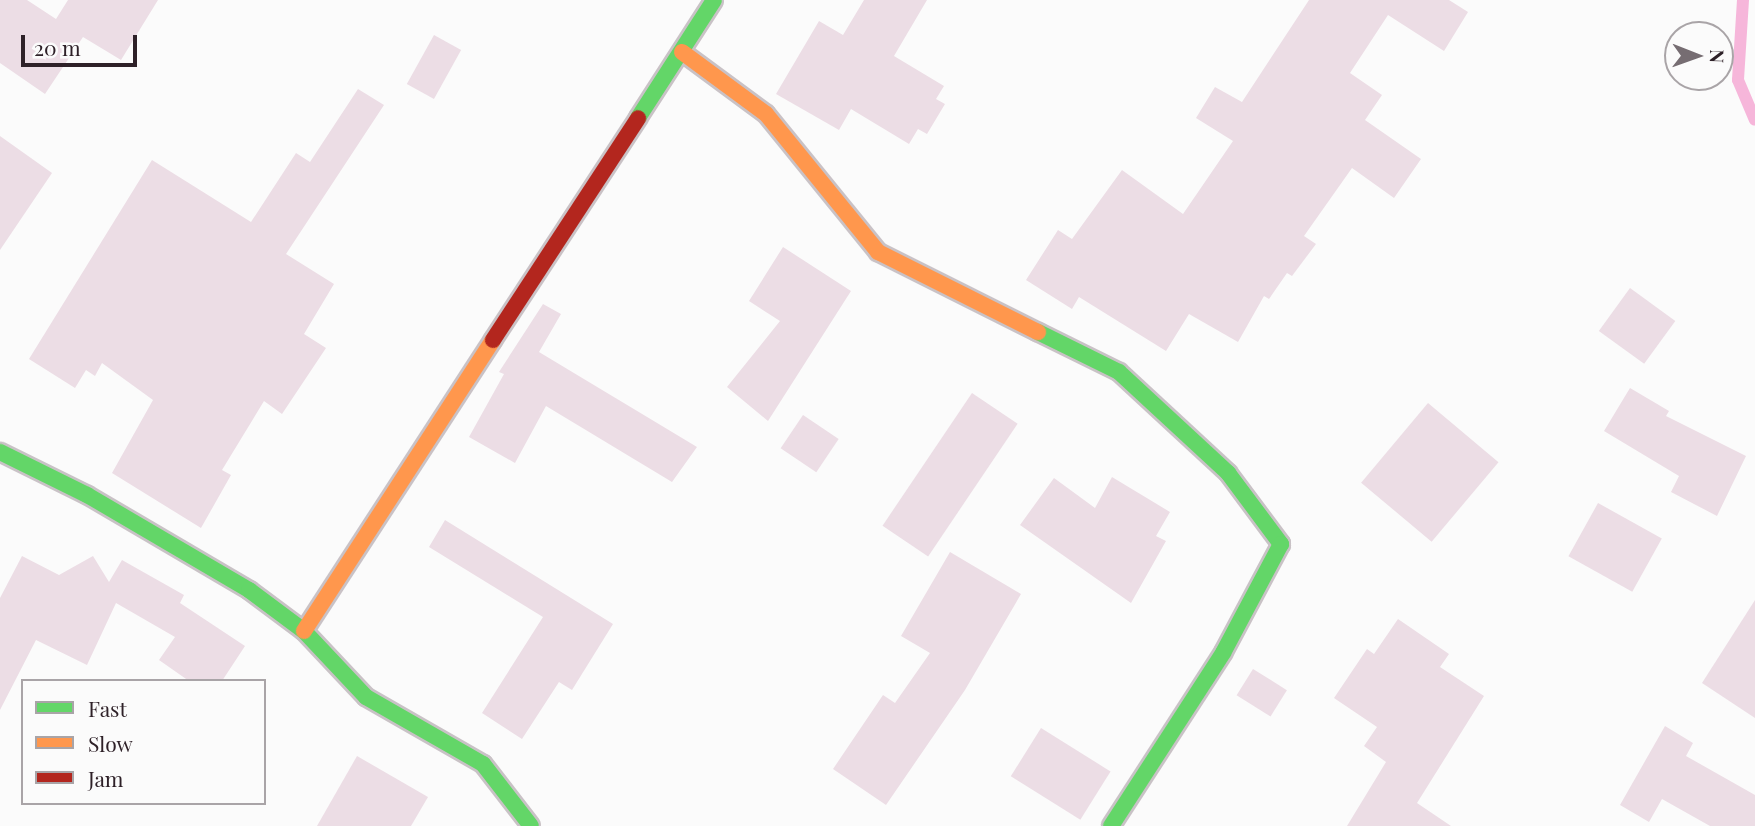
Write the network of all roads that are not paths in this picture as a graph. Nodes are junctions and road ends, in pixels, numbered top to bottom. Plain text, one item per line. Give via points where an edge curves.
1 (714, 0) edge
2 (682, 51) junction
3 (0, 452) edge
4 (304, 631) junction
5 (531, 826) edge
6 (1111, 826) edge

1 - 2 street
2 - 4 street
2 - 6 street via 766,114 878,252 1119,372 1228,473 1280,544 1223,653
3 - 4 street via 237,583
4 - 5 street via 366,697 483,764

